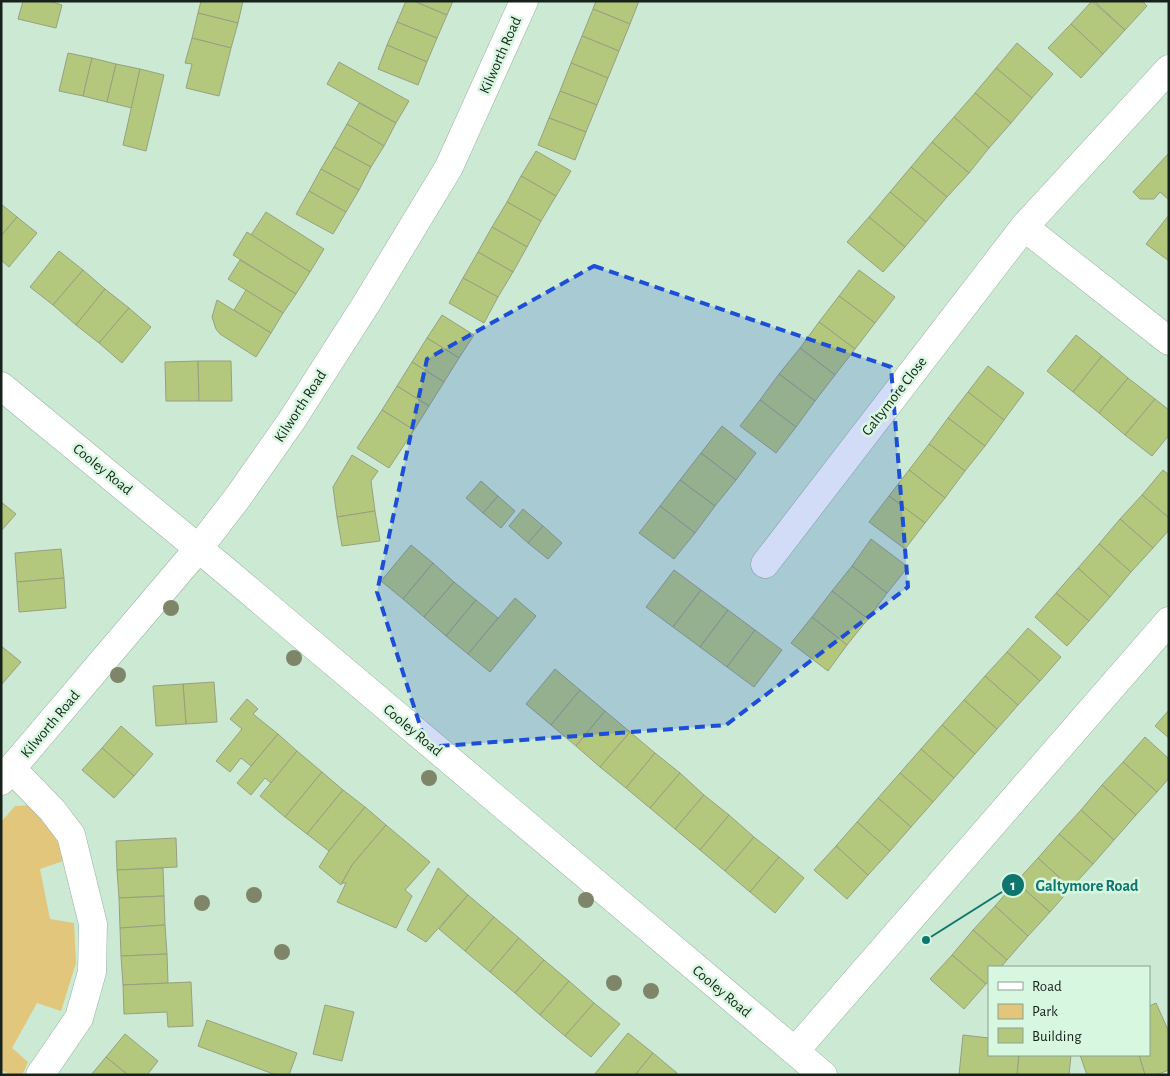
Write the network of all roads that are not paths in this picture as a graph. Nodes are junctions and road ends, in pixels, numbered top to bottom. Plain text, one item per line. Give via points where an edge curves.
1 (524, 1) edge
2 (1169, 69) edge
3 (1024, 227) junction
4 (1169, 340) edge
5 (1, 386) edge
6 (198, 549) junction
7 (765, 564) dead end
8 (1169, 621) edge
9 (7, 775) edge
10 (795, 1051) junction
11 (40, 1075) edge
12 (823, 1075) edge

1 - 6 street, Kilworth Road via 439,184 292,420
2 - 3 street, Galtymore Close
3 - 4 street
3 - 7 street, Galtymore Close
5 - 6 street, Cooley Road
6 - 9 street, Kilworth Road
6 - 10 street, Cooley Road
8 - 10 street
9 - 11 street, Kilworth Road via 52,810 71,835 93,924 92,972 79,1018
10 - 12 street, Cooley Road

